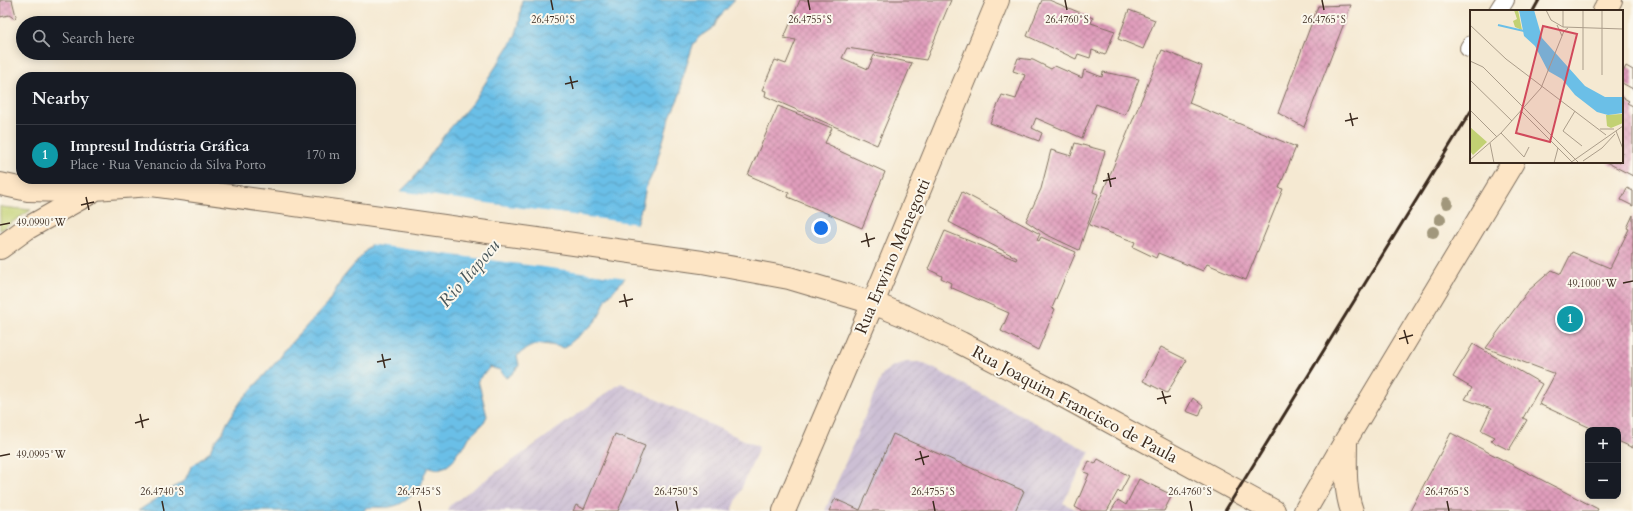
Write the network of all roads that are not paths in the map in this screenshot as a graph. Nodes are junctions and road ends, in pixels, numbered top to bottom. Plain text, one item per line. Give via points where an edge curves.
1 (998, 0) edge
2 (1505, 0) edge
3 (1611, 0) edge
4 (1499, 10) edge
5 (1605, 10) edge
6 (1512, 163) edge
7 (0, 184) edge
8 (96, 190) junction
9 (0, 248) edge
10 (873, 304) junction
11 (1346, 440) junction
12 (784, 511) edge
13 (1274, 511) edge
14 (1305, 511) edge
15 (1352, 511) edge

1 - 10 street, Rua Erwino Menegotti
2 - 4 lane
3 - 5 street
6 - 11 street
7 - 8 street, Rua Joaquim Francisco de Paula via 28,190
8 - 9 street via 26,229
8 - 10 street, Rua Joaquim Francisco de Paula via 152,185 702,262 789,278
10 - 12 street, Rua Erwino Menegotti
10 - 13 street, Rua Joaquim Francisco de Paula via 905,316 1061,395
11 - 14 street
11 - 15 street via 1346,470

